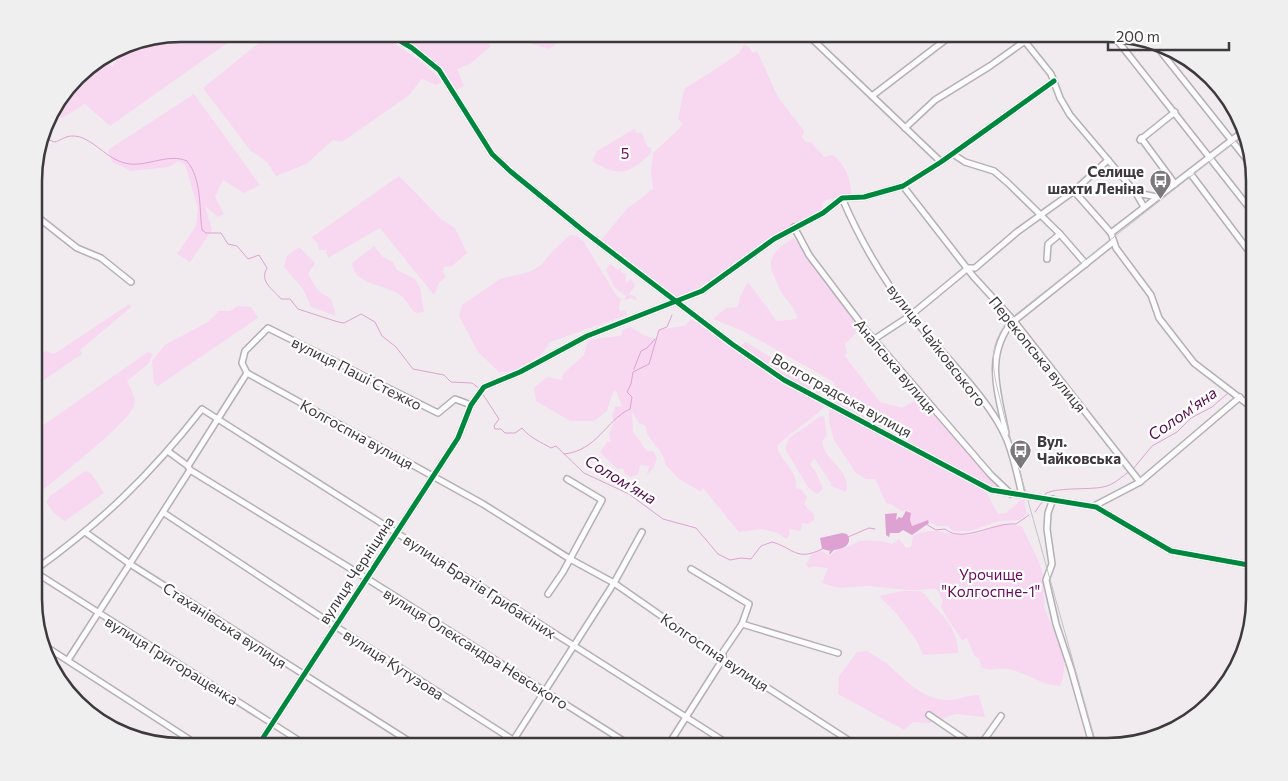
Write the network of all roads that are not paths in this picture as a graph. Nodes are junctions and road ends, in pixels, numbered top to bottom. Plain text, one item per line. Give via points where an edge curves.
1 (404, 43) edge
2 (816, 43) edge
3 (941, 43) edge
4 (1022, 43) edge
5 (1027, 43) edge
6 (1120, 44) edge
7 (1163, 55) edge
8 (1054, 81) junction
9 (872, 96) junction
10 (1175, 112) junction
11 (905, 128) junction
12 (1237, 136) edge
13 (1232, 140) junction
14 (953, 154) junction
15 (1243, 154) edge
16 (1210, 157) junction
17 (1108, 160) junction
18 (941, 162) junction
19 (1190, 173) junction
20 (1175, 184) junction
21 (903, 186) junction
22 (1074, 191) junction
23 (1136, 193) junction
24 (1157, 197) junction
25 (842, 198) junction
26 (1245, 202) edge
27 (1144, 207) junction
28 (1039, 216) junction
29 (43, 221) edge
30 (794, 227) junction
31 (1111, 233) junction
32 (1060, 234) junction
33 (1113, 242) junction
34 (1245, 246) edge
35 (1047, 259) dead end
36 (1086, 264) junction
37 (968, 268) junction
38 (131, 282) dead end
39 (676, 301) junction
40 (911, 315) junction
41 (1013, 320) junction
42 (873, 340) junction
43 (247, 372) junction
44 (1240, 397) junction
45 (1245, 401) edge
46 (471, 405) junction
47 (217, 421) junction
48 (1008, 443) junction
49 (169, 452) junction
50 (189, 468) junction
51 (432, 476) junction
52 (567, 479) dead end
53 (1140, 482) junction
54 (1011, 494) junction
55 (1022, 495) junction
56 (1053, 499) junction
57 (1094, 506) junction
58 (164, 513) junction
59 (85, 532) junction
60 (396, 532) junction
61 (642, 532) dead end
62 (570, 559) junction
63 (130, 564) junction
64 (1245, 564) edge
65 (43, 565) edge
66 (692, 570) dead end
67 (43, 576) edge
68 (366, 578) junction
69 (614, 583) junction
70 (548, 594) dead end
71 (98, 614) junction
72 (742, 624) junction
73 (334, 626) junction
74 (574, 646) junction
75 (52, 650) edge
76 (838, 653) dead end
77 (723, 659) junction
78 (68, 660) junction
79 (304, 675) junction
80 (544, 691) junction
81 (930, 715) dead end
82 (1000, 716) dead end
83 (686, 718) junction
84 (272, 724) junction
85 (187, 738) edge
86 (263, 738) edge
87 (295, 738) edge
88 (404, 738) edge
89 (511, 738) edge
90 (515, 738) edge
91 (619, 738) edge
92 (673, 738) edge
93 (719, 738) edge
94 (845, 738) edge
95 (964, 738) edge
96 (984, 738) edge
97 (1091, 738) edge

1 - 39 street, Волгоградська вулиця via 439,70 492,154 585,232
2 - 9 street
3 - 9 street
4 - 11 street via 935,100
5 - 8 street
6 - 10 street
7 - 13 street
8 - 14 street
8 - 17 street via 1063,106
9 - 11 street
10 - 16 street
10 - 20 street via 1140,139
11 - 18 street
12 - 13 street
13 - 15 street
13 - 16 street
14 - 18 street
14 - 28 street via 965,162 994,171
16 - 19 street
16 - 26 street
17 - 22 street
17 - 23 street
18 - 21 street
19 - 20 street
19 - 34 street
20 - 24 street
21 - 25 street via 864,197
21 - 37 street, Перекопська вулиця
22 - 28 street
22 - 31 street
23 - 24 street
23 - 27 street
24 - 27 street
25 - 30 street via 823,213
25 - 40 street, вулиця Чайковського via 879,270
27 - 31 street
28 - 32 street
28 - 37 street via 975,268
29 - 38 street via 77,248 101,258
30 - 39 street via 702,291
30 - 42 street, Анапська вулиця via 809,255
31 - 33 street
32 - 35 street via 1048,244
32 - 36 street
33 - 36 street
33 - 44 street via 1150,295 1159,318 1194,363
36 - 41 street
37 - 40 street
37 - 41 street, Перекопська вулиця
39 - 46 street, вулиця Черніцина via 587,336 520,372 484,387
39 - 54 street, Волгоградська вулиця via 784,380 980,485
40 - 42 street
40 - 48 street, вулиця Чайковського via 985,404
41 - 48 street via 1002,333 996,348 994,375
41 - 53 street, Перекопська вулиця
42 - 54 street, Анапська вулиця
43 - 46 street, вулиця Паші Стежко via 242,363 245,351 268,328 438,413 455,399
43 - 47 street
43 - 51 street, Колгоспна вулиця
44 - 45 street
44 - 53 street
46 - 51 street, вулиця Черніцина via 458,438
47 - 49 street, вулиця Братів Грибакіних via 202,410
47 - 50 street
47 - 60 street, вулиця Братів Грибакіних
48 - 55 street, вулиця Чайковського
49 - 50 street, вулиця Олександра Невського
49 - 59 street via 108,514
50 - 58 street
50 - 68 street, вулиця Олександра Невського
51 - 60 street, вулиця Черніцина
51 - 62 street, Колгоспна вулиця
52 - 62 street via 602,500
53 - 57 street
54 - 55 street, Волгоградська вулиця
55 - 56 street, Волгоградська вулиця
56 - 57 street, Волгоградська вулиця
56 - 97 street via 1048,513 1052,564 1046,580
57 - 64 street, Волгоградська вулиця via 1171,551
58 - 63 street
58 - 73 street, вулиця Кутузова
59 - 63 street, Стаханівська вулиця
59 - 65 street
60 - 68 street, вулиця Черніцина
60 - 74 street, вулиця Братів Грибакіних
61 - 69 street
62 - 69 street, Колгоспна вулиця
62 - 70 street
63 - 71 street
63 - 79 street, Стаханівська вулиця
66 - 72 street via 749,604
67 - 71 street, вулиця Григоращенка
68 - 73 street, вулиця Черніцина
68 - 80 street, вулиця Олександра Невського
69 - 74 street
69 - 77 street, Колгоспна вулиця
71 - 78 street
71 - 84 street, вулиця Григоращенка
72 - 76 street
72 - 77 street via 723,652
73 - 79 street, вулиця Черніцина
73 - 89 street, вулиця Кутузова
74 - 80 street
74 - 83 street, вулиця Братів Грибакіних
75 - 78 street
77 - 83 street
77 - 94 street, Колгоспна вулиця
78 - 85 street
79 - 84 street, вулиця Черніцина
79 - 88 street, Стаханівська вулиця
80 - 90 street
80 - 91 street, вулиця Олександра Невського
81 - 95 street
82 - 96 street
83 - 92 street
83 - 93 street, вулиця Братів Грибакіних
84 - 86 street, вулиця Черніцина
84 - 87 street, вулиця Григоращенка

